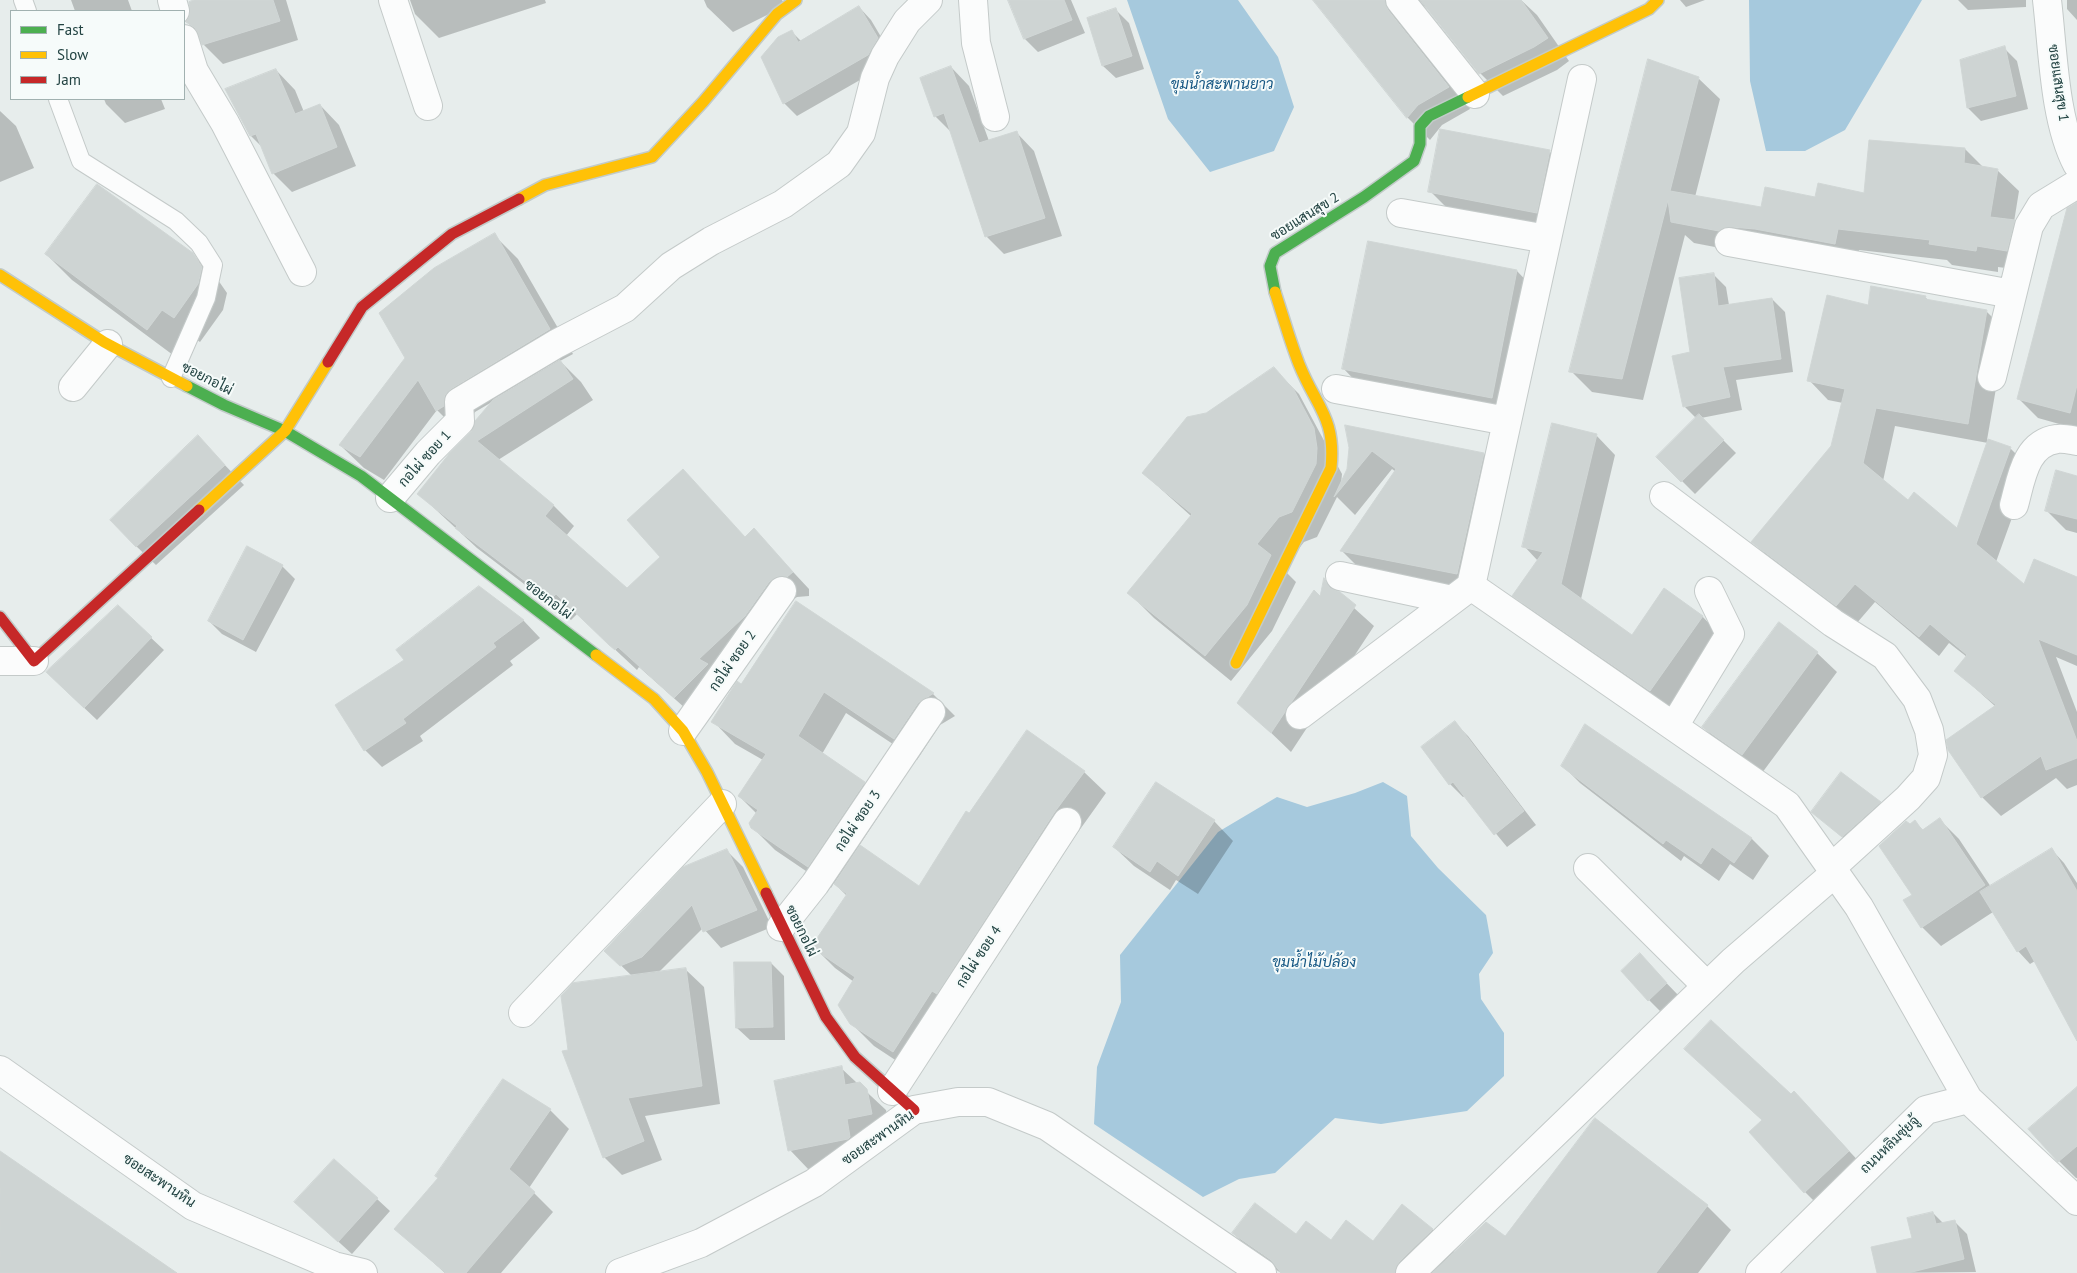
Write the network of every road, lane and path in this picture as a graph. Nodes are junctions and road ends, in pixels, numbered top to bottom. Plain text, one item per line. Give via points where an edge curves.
1 (393, 0) edge
2 (796, 0) edge
3 (928, 0) edge
4 (973, 0) edge
5 (1400, 0) edge
6 (1658, 0) edge
7 (2047, 0) edge
8 (185, 42) edge
9 (1582, 79) dead end
10 (1475, 94) junction
11 (58, 100) edge
12 (428, 106) dead end
13 (995, 117) dead end
14 (2077, 164) edge
15 (2077, 184) edge
16 (1401, 214) dead end
17 (1547, 239) junction
18 (1729, 242) dead end
19 (302, 272) dead end
20 (0, 275) edge
21 (2012, 294) junction
22 (108, 344) junction
23 (1992, 377) dead end
24 (171, 378) junction
25 (73, 387) dead end
26 (1336, 388) dead end
27 (1507, 421) junction
28 (285, 432) junction
29 (2077, 441) edge
30 (1664, 496) dead end
31 (390, 498) junction
32 (2014, 505) dead end
33 (1340, 576) dead end
34 (782, 591) dead end
35 (1709, 591) dead end
36 (1461, 593) junction
37 (0, 617) edge
38 (0, 661) edge
39 (34, 661) junction
40 (1236, 663) dead end
41 (931, 712) dead end
42 (1300, 715) dead end
43 (1674, 726) junction
44 (683, 731) junction
45 (722, 804) junction
46 (1067, 822) dead end
47 (1588, 868) dead end
48 (1833, 871) junction
49 (781, 927) junction
50 (1707, 986) junction
51 (523, 1013) dead end
52 (0, 1070) edge
53 (892, 1091) junction
54 (1968, 1099) junction
55 (914, 1110) junction
56 (2077, 1201) edge
57 (305, 1264) edge
58 (363, 1273) edge
59 (620, 1273) edge
60 (1262, 1273) edge
61 (1410, 1273) edge
62 (1760, 1273) edge

1 - 12 street
2 - 28 street via 777,14 652,157 545,185 452,234 362,307
3 - 31 street, กอไผ่ ซอย 1 via 907,21 885,56 875,78 861,133 839,164 783,204 671,266 625,308 556,344 459,402 460,421
4 - 13 street via 976,43
5 - 10 street
6 - 10 street, ซอยแสนสุข 2 via 1649,9
7 - 14 street, ซอยแสนสุข 1 via 2061,113 2068,148
8 - 19 street via 194,71 226,123
9 - 17 street
10 - 40 street, ซอยแสนสุข 2 via 1429,116 1420,126 1420,144 1414,161 1275,254 1270,266 1273,287 1300,366 1329,423 1333,447 1330,468
11 - 24 lane via 81,161 176,221 199,243 213,266 206,298
15 - 21 street via 2041,206 2029,226
16 - 17 street
17 - 27 street
18 - 21 street
20 - 22 street, ซอยกอไผ่
21 - 23 street
22 - 24 street, ซอยกอไผ่
22 - 25 street
24 - 28 street, ซอยกอไผ่
26 - 27 street
27 - 36 street
28 - 31 street, ซอยกอไผ่ via 361,476
28 - 39 street
29 - 32 street via 2057,438 2038,447 2026,462
30 - 48 street via 1833,623 1885,656 1917,699 1933,754 1926,778
31 - 44 street, ซอยกอไผ่ via 654,699
33 - 36 street
34 - 44 street, กอไผ่ ซอย 2
35 - 43 street via 1730,634
36 - 42 street
36 - 43 street
37 - 39 street
38 - 39 street
41 - 49 street, กอไผ่ ซอย 3 via 815,884
43 - 48 street via 1787,805
44 - 45 street, ซอยกอไผ่
45 - 49 street, ซอยกอไผ่
45 - 51 street
46 - 53 street, กอไผ่ ซอย 4
47 - 50 street
48 - 50 street
48 - 54 street via 1859,907
49 - 53 street, ซอยกอไผ่ via 826,1017 855,1057
50 - 61 street
52 - 57 street, ซอยสะพานหิน via 193,1206
53 - 55 street, ซอยกอไผ่
54 - 56 street
54 - 62 street, ถนนหลิมซุ่ยจู้ via 1926,1110
55 - 59 street, ซอยสะพานหิน via 814,1184 701,1243
55 - 60 street, ซอยสะพานหิน via 958,1102 988,1102 1046,1126
57 - 58 street, ซอยสะพานหิน

